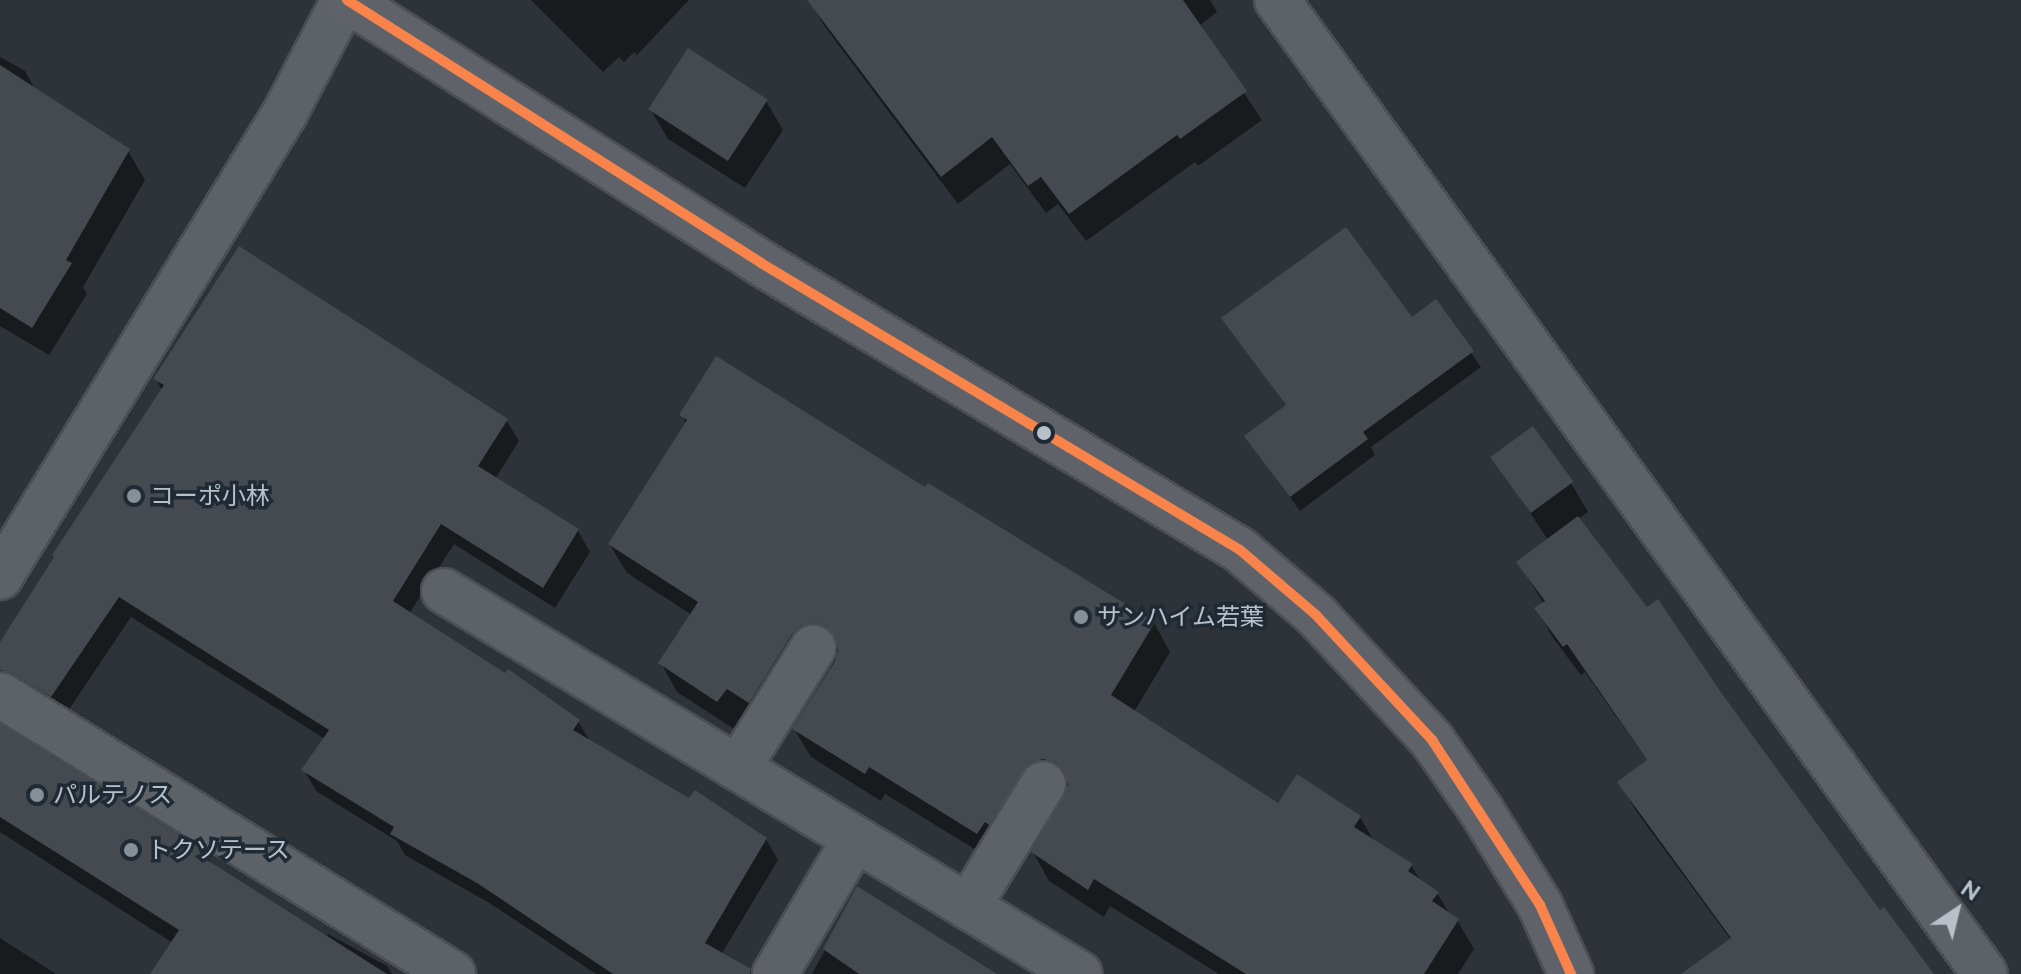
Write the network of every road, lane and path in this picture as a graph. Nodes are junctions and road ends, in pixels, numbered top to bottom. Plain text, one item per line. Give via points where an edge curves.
1 (346, 0) edge
2 (1277, 0) edge
3 (0, 577) edge
4 (444, 591) dead end
5 (813, 648) dead end
6 (0, 695) edge
7 (738, 768) junction
8 (1043, 784) dead end
9 (855, 839) junction
10 (968, 907) junction
11 (453, 974) edge
12 (775, 974) edge
13 (1080, 974) edge
14 (1571, 974) edge
15 (1985, 974) edge

1 - 3 street via 285,113
1 - 14 main road via 761,263 1240,550 1316,615 1432,740 1540,905
2 - 15 street
4 - 7 street
5 - 7 street
6 - 11 street
7 - 9 street
8 - 10 street
9 - 10 street
9 - 12 street
10 - 13 street

